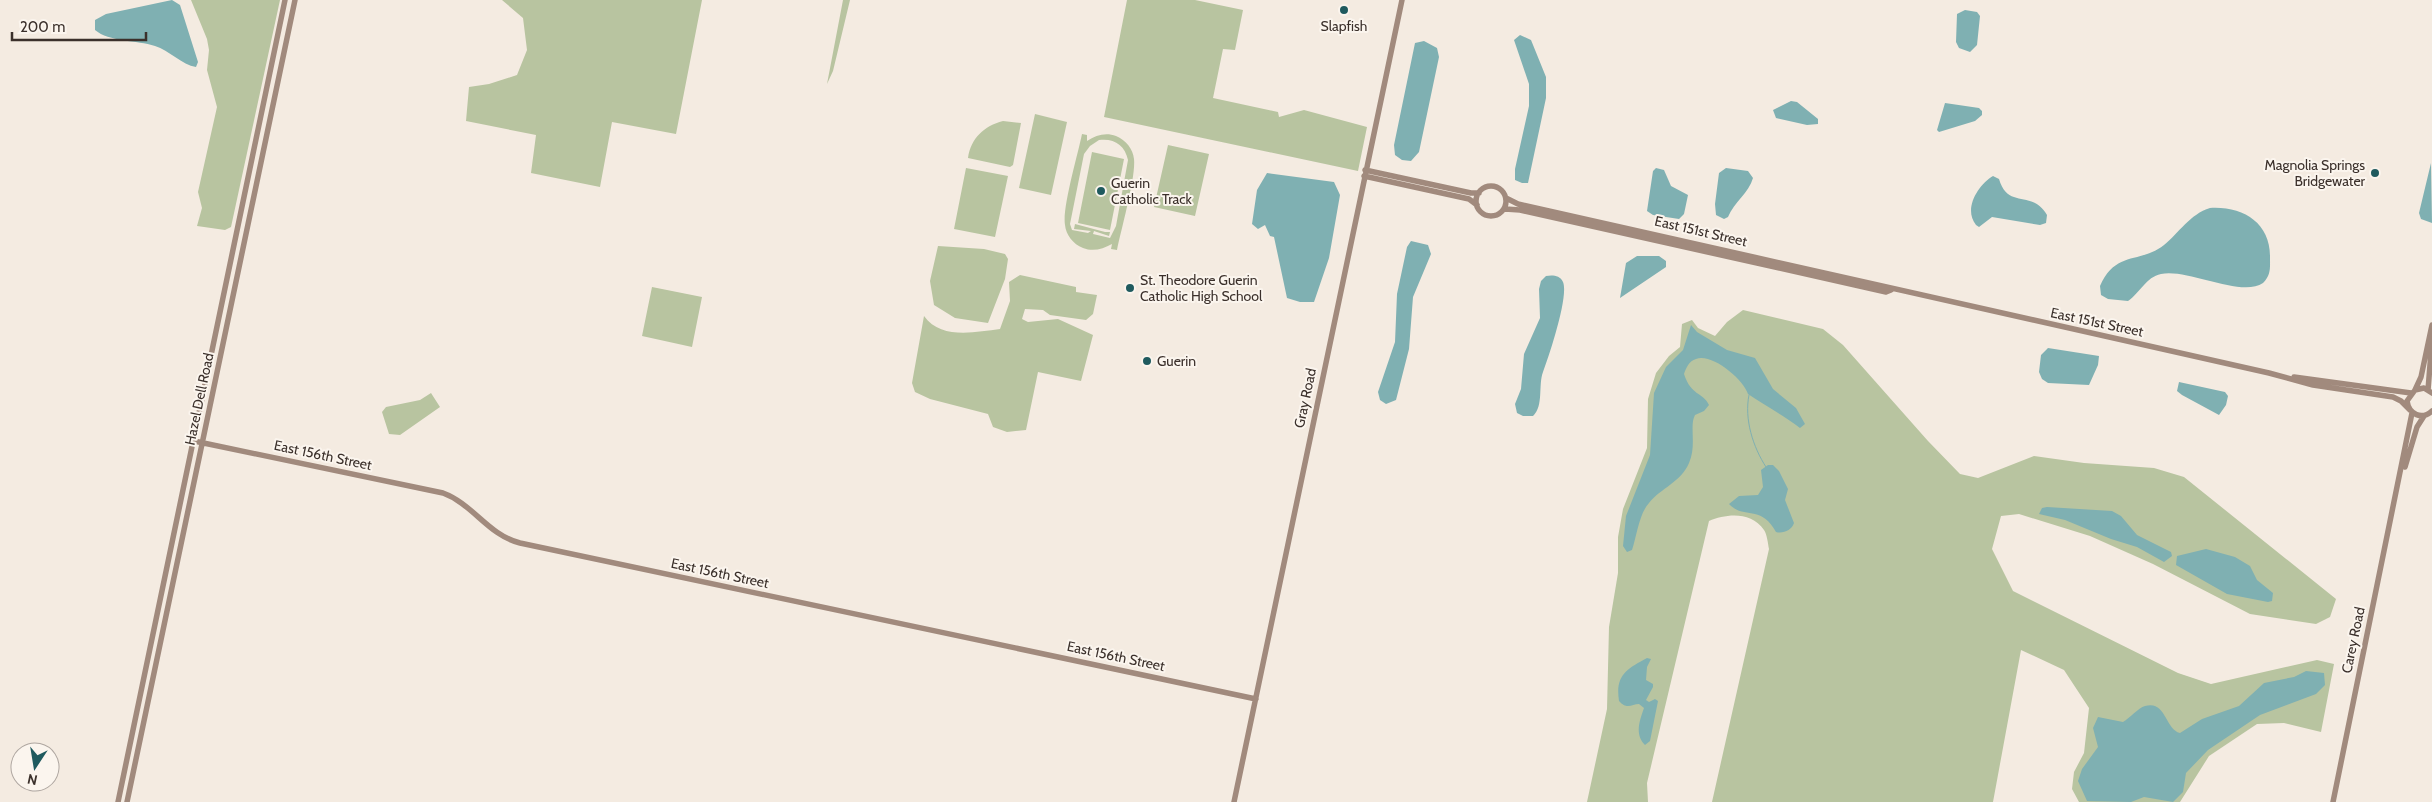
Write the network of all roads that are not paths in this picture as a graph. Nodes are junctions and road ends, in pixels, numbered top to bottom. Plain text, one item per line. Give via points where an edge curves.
1 (285, 0) edge
2 (294, 0) edge
3 (1402, 0) edge
4 (1364, 173) junction
5 (1479, 193) junction
6 (1506, 198) junction
7 (1477, 205) junction
8 (1505, 209) junction
9 (1891, 290) junction
10 (2432, 326) edge
11 (2432, 340) edge
12 (2269, 373) junction
13 (2413, 391) junction
14 (2430, 392) edge
15 (2411, 412) junction
16 (2429, 414) edge
17 (194, 440) junction
18 (202, 442) junction
19 (2399, 482) junction
20 (1256, 699) junction
21 (118, 802) edge
22 (127, 802) edge
23 (1234, 802) edge
24 (2333, 802) edge

1 - 17 street, Hazel Dell Road
2 - 18 street, Hazel Dell Road
3 - 4 street, Gray Road
4 - 5 street
4 - 7 street via 1469,199
4 - 20 street, Gray Road
5 - 6 street via 1494,186 1503,191
5 - 7 street
6 - 8 street
6 - 9 street, East 151st Street via 1518,204 1888,286
7 - 8 street via 1489,216
8 - 9 street, East 151st Street via 1886,292
9 - 12 street, East 151st Street
10 - 13 street via 2421,377
11 - 14 street
12 - 13 street, East 151st Street
12 - 15 street, East 151st Street via 2313,386 2393,397 2402,401
13 - 14 street, East 151st Street
13 - 15 street, Carey Road via 2407,401
15 - 16 street, East 151st Street
15 - 19 street, Carey Road
16 - 19 street, Carey Road via 2417,427
17 - 18 street, East 156th Street
17 - 21 street, Hazel Dell Road
18 - 20 street, East 156th Street via 443,493 465,505 495,532 520,543
18 - 22 street, Hazel Dell Road
19 - 24 street, Carey Road
20 - 23 street, Gray Road

